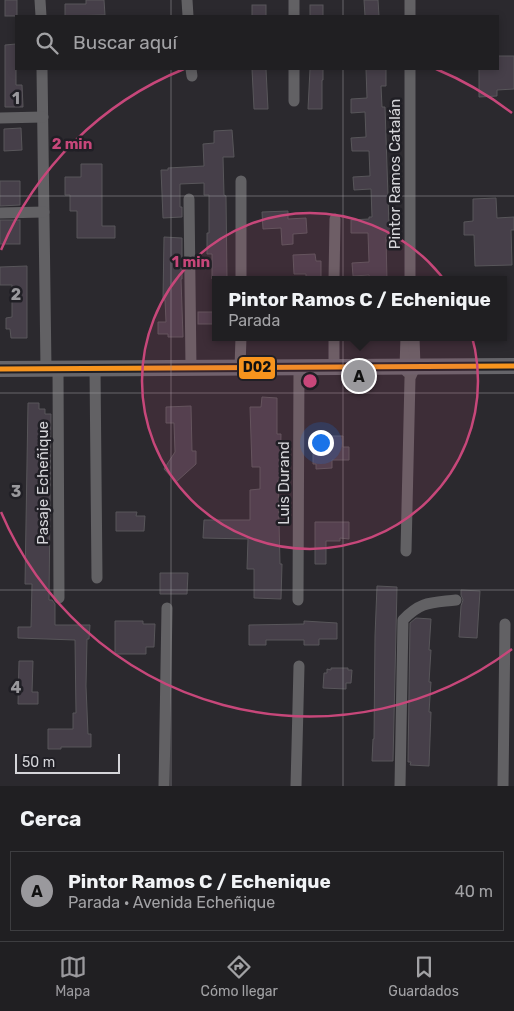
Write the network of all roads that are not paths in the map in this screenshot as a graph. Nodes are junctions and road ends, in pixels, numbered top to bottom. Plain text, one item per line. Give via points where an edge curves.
1 (40, 0) edge
2 (187, 0) edge
3 (294, 0) edge
4 (410, 0) edge
5 (41, 15) edge
6 (188, 15) edge
7 (294, 15) edge
8 (410, 15) edge
9 (42, 70) edge
10 (294, 70) edge
11 (410, 70) edge
12 (294, 101) dead end
13 (43, 117) junction
14 (0, 118) edge
15 (241, 181) dead end
16 (189, 199) dead end
17 (44, 212) junction
18 (0, 213) edge
19 (335, 219) dead end
20 (241, 276) edge
21 (334, 276) edge
22 (410, 276) edge
23 (241, 341) edge
24 (334, 341) edge
25 (406, 341) edge
26 (414, 341) edge
27 (514, 366) edge
28 (299, 367) junction
29 (334, 367) junction
30 (52, 368) junction
31 (95, 368) junction
32 (191, 368) junction
33 (240, 368) junction
34 (0, 369) edge
35 (410, 370) junction
36 (406, 551) dead end
37 (98, 578) dead end
38 (59, 598) dead end
39 (298, 600) dead end
40 (456, 600) dead end
41 (167, 608) dead end
42 (505, 624) dead end
43 (299, 666) dead end
44 (164, 786) edge
45 (296, 786) edge
46 (400, 786) edge
47 (503, 786) edge

1 - 5 street
2 - 6 street
3 - 7 street
4 - 8 street
9 - 13 street, Pasaje Echeñique
10 - 12 street
11 - 22 street, Pintor Ramos Catalán
13 - 14 street
13 - 17 street, Pasaje Echeñique
15 - 20 street
16 - 32 street
17 - 18 street
17 - 30 street, Pasaje Echeñique
19 - 21 street
23 - 33 street
24 - 29 street
25 - 35 street
26 - 35 street
27 - 35 street
28 - 29 street
28 - 33 street
28 - 39 street, Luis Durand
29 - 35 street
30 - 31 street
30 - 34 street
30 - 38 street, Pasaje Echeñique
31 - 32 street
31 - 37 street
32 - 33 street
35 - 36 street
40 - 46 street via 426,603 403,620
41 - 44 street
42 - 47 street
43 - 45 street

